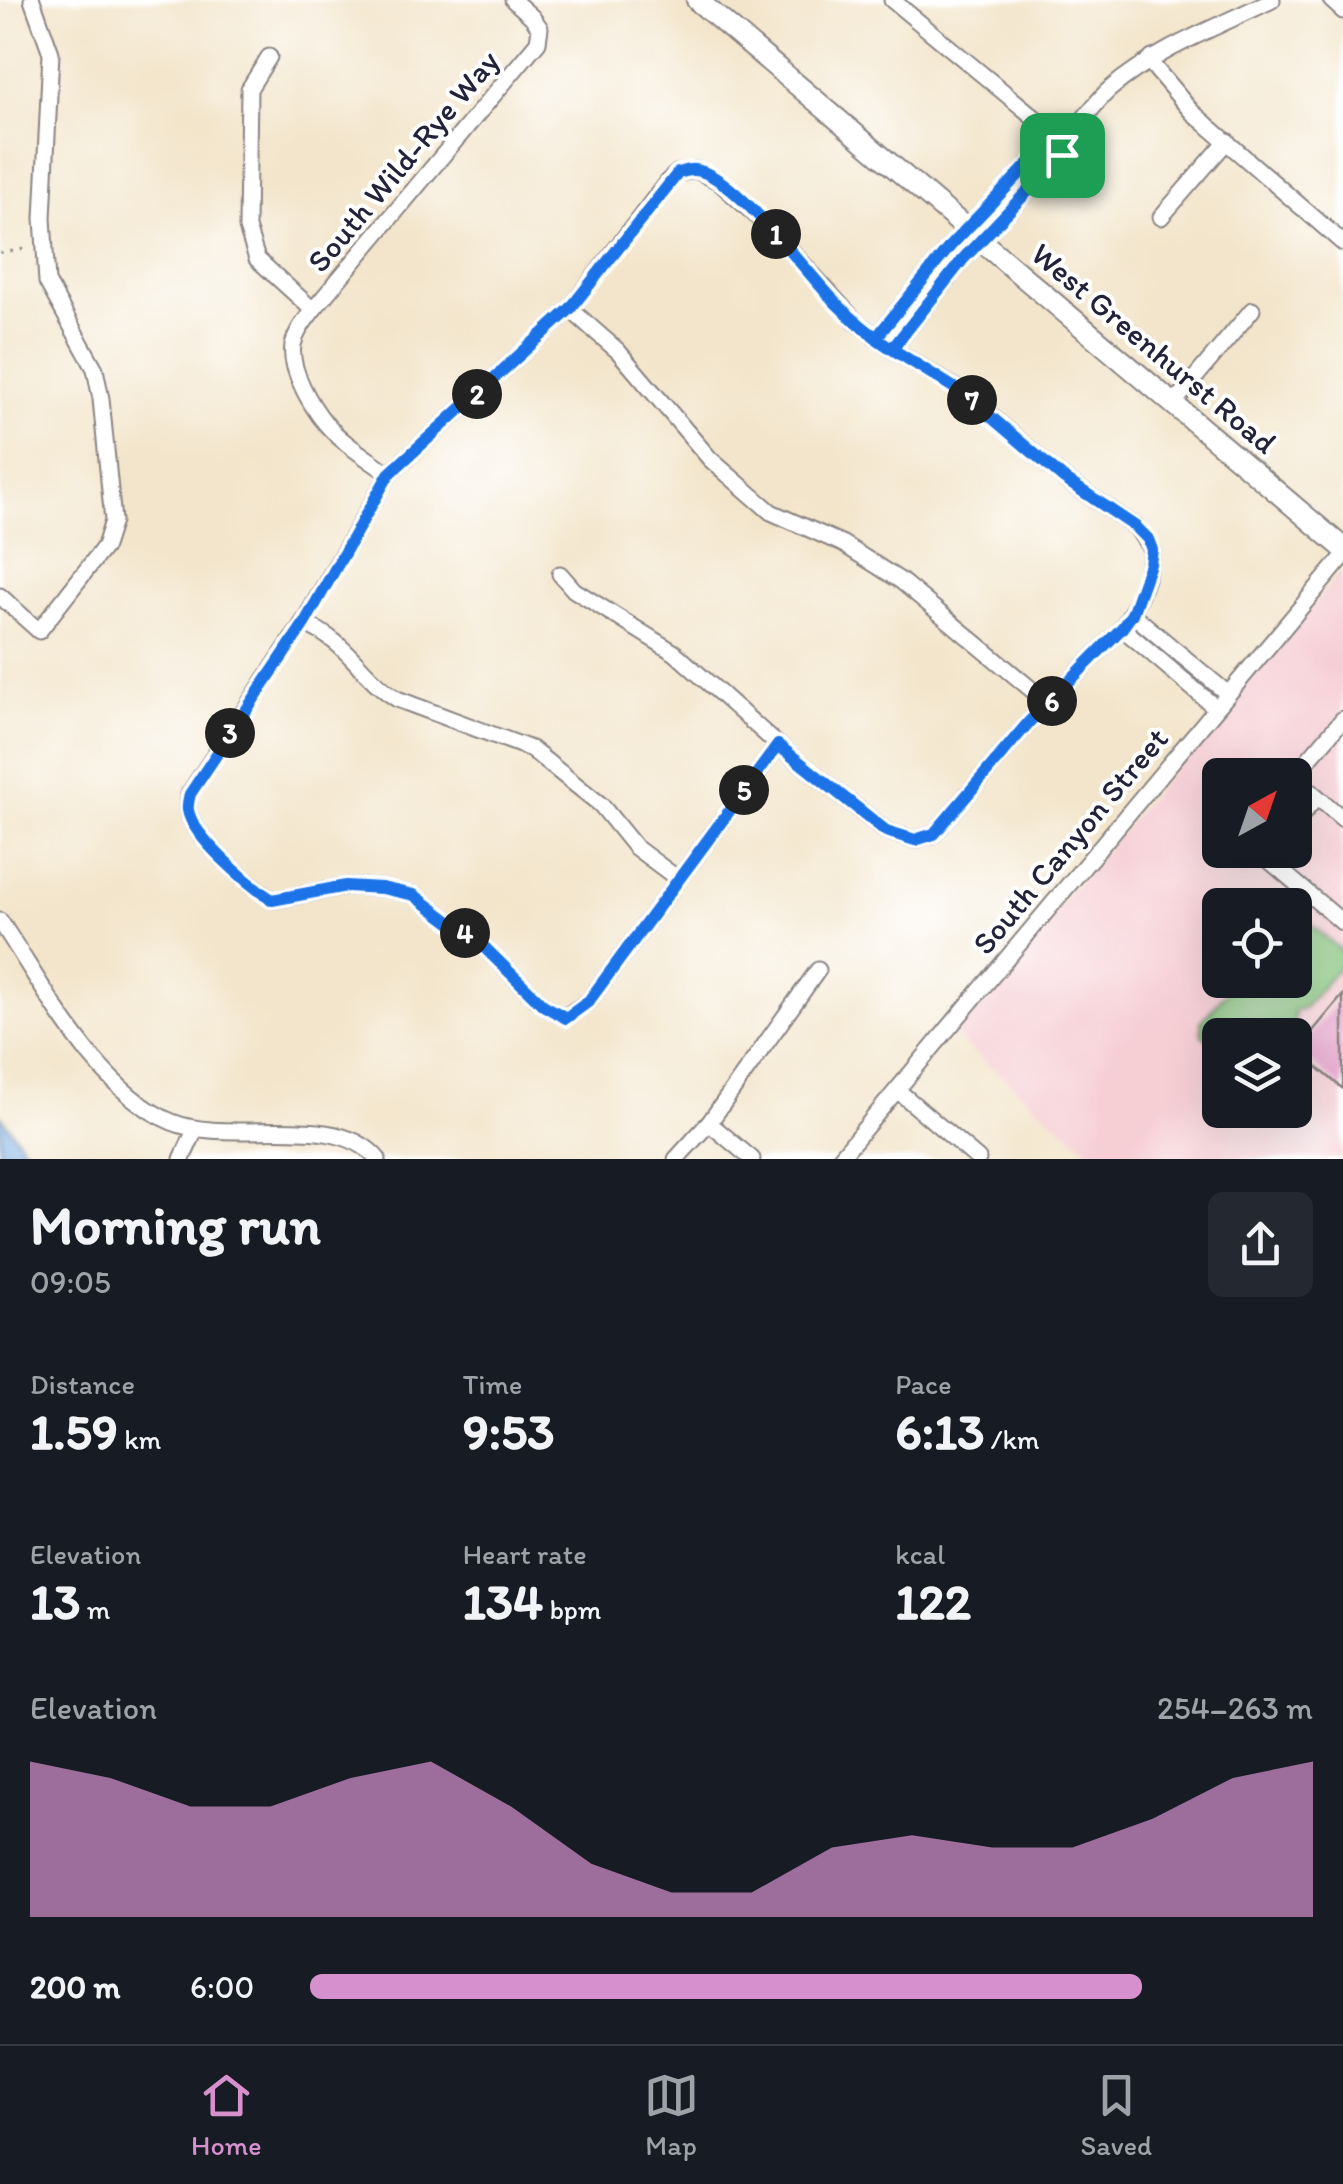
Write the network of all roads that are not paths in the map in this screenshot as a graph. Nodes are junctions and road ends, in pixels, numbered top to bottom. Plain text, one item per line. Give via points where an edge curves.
1 (32, 0) edge
2 (513, 0) edge
3 (892, 0) edge
4 (1272, 0) edge
5 (1331, 0) edge
6 (701, 1) edge
7 (1343, 10) edge
8 (269, 57) dead end
9 (1152, 58) junction
10 (1063, 140) junction
11 (1226, 141) junction
12 (1161, 217) dead end
13 (974, 235) junction
14 (1343, 243) edge
15 (570, 309) junction
16 (313, 310) junction
17 (1252, 310) dead end
18 (876, 338) junction
19 (892, 349) junction
20 (1173, 404) junction
21 (389, 474) junction
22 (1343, 548) edge
23 (1343, 557) edge
24 (560, 574) dead end
25 (0, 596) edge
26 (1132, 614) junction
27 (304, 624) junction
28 (1122, 628) junction
29 (1228, 694) junction
30 (1049, 704) junction
31 (1216, 708) junction
32 (1343, 719) edge
33 (778, 745) junction
34 (1310, 758) edge
35 (1312, 792) edge
36 (1317, 797) junction
37 (1312, 803) edge
38 (1343, 818) edge
39 (1283, 868) edge
40 (678, 879) junction
41 (0, 921) edge
42 (1343, 923) edge
43 (818, 970) dead end
44 (897, 1090) junction
45 (709, 1123) junction
46 (195, 1130) junction
47 (182, 1159) edge
48 (378, 1159) edge
49 (676, 1159) edge
50 (752, 1159) edge
51 (839, 1159) edge
52 (978, 1159) edge

1 - 25 street via 51,53 47,282 95,369 113,521 104,546 39,631
2 - 16 street, South Wild-Rye Way via 540,28 538,42
3 - 10 street
4 - 9 street
5 - 7 street
6 - 13 main road, West Greenhurst Road
8 - 16 street via 249,88 248,228 257,259
9 - 10 street via 1108,90
9 - 11 street via 1192,112
10 - 13 street via 1062,155
11 - 12 street
11 - 14 street
13 - 18 street
13 - 19 street
13 - 20 main road, West Greenhurst Road
15 - 18 street via 668,182 696,170 771,229
15 - 21 street
15 - 30 street via 618,351 710,459 771,512 844,544 901,581
16 - 21 street via 293,346 305,391 327,425
17 - 20 street
18 - 19 street
19 - 26 street via 964,394 1148,539 1150,564
20 - 22 main road, West Greenhurst Road
21 - 27 street
23 - 29 street, South Canyon Street
24 - 33 street via 574,590 676,653
26 - 28 street
26 - 29 street
27 - 40 street via 344,646 397,699 531,749 602,805 635,847
27 - 40 street via 190,794 188,812 200,832 243,880 272,900 346,886 414,895 566,1018 588,1002
28 - 30 street
28 - 31 street
29 - 31 street, South Canyon Street
30 - 33 street via 934,834 915,840 886,831
31 - 44 street, South Canyon Street
32 - 34 street
33 - 40 street
35 - 36 street
36 - 37 street
36 - 38 street
39 - 42 street
41 - 46 street via 101,1071 157,1114
43 - 45 street
44 - 51 street, South Canyon Street
44 - 52 street
45 - 49 street
45 - 50 street
46 - 47 street
46 - 48 street via 329,1134 368,1147

